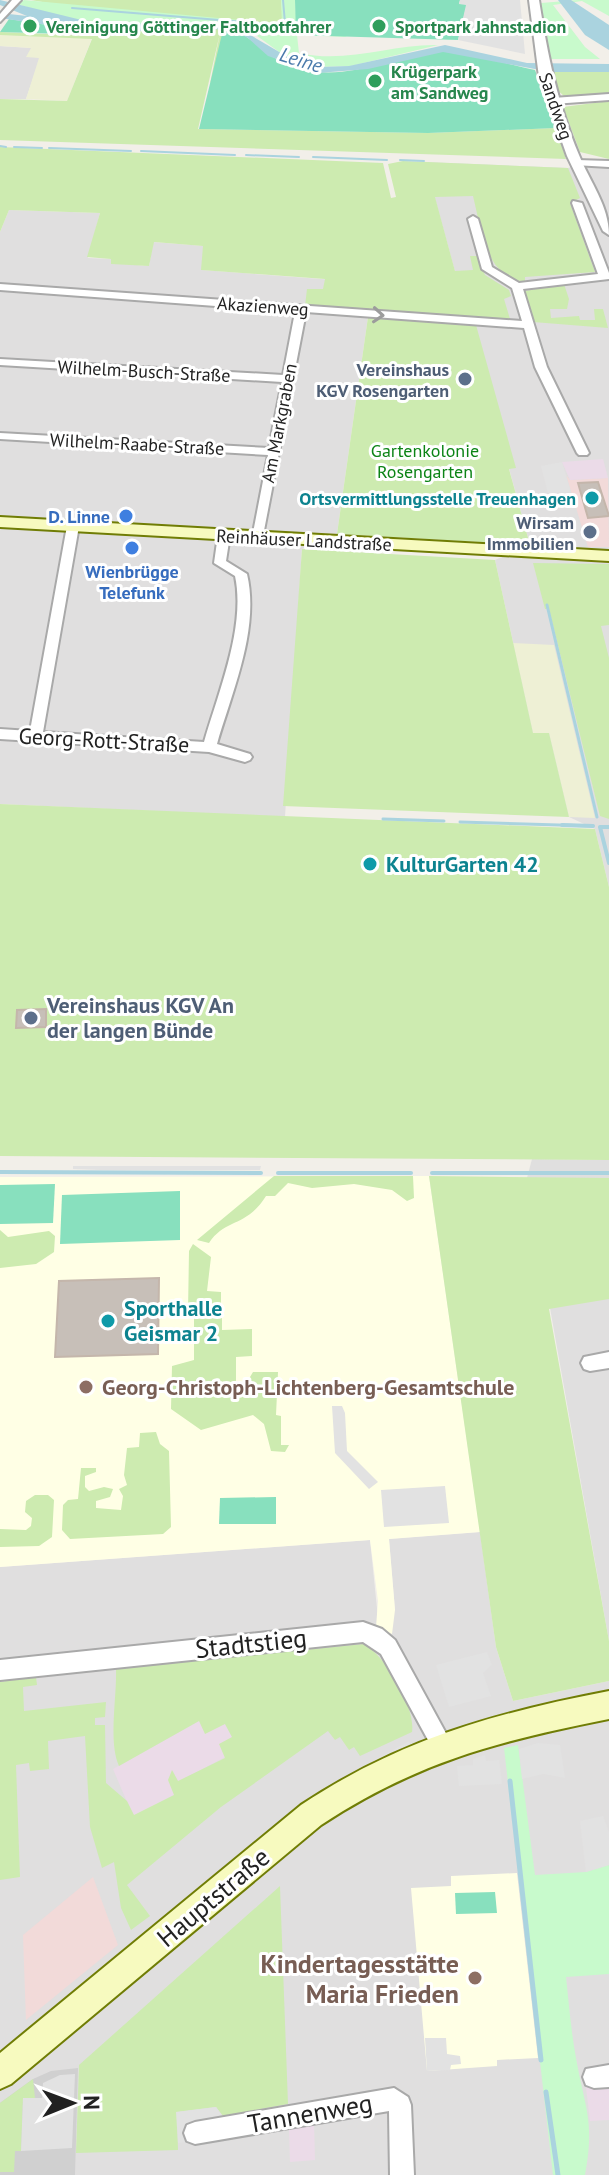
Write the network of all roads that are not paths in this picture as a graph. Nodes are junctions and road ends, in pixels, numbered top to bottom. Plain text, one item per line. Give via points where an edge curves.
1 (534, 0) edge
2 (609, 97) edge
3 (553, 101) junction
4 (609, 165) edge
5 (580, 166) junction
6 (577, 203) dead end
7 (473, 219) dead end
8 (609, 231) edge
9 (607, 276) edge
10 (517, 286) junction
11 (0, 287) edge
12 (301, 309) junction
13 (527, 325) junction
14 (0, 362) edge
15 (288, 379) junction
16 (0, 436) edge
17 (274, 452) junction
18 (583, 453) dead end
19 (0, 522) edge
20 (73, 526) junction
21 (224, 535) junction
22 (258, 538) junction
23 (609, 556) edge
24 (0, 734) edge
25 (36, 736) junction
26 (209, 747) junction
27 (245, 757) dead end
28 (609, 1360) edge
29 (590, 1363) dead end
30 (0, 1670) edge
31 (609, 1705) edge
32 (441, 1744) junction
33 (0, 2073) edge
34 (195, 2133) dead end
35 (402, 2175) edge

1 - 3 street, Sandweg via 542,67
2 - 3 street
3 - 5 street, Sandweg
4 - 5 street
5 - 8 street, Sandweg
6 - 9 street
7 - 10 street via 487,269
9 - 10 street
10 - 13 street
11 - 12 street, Akazienweg
12 -> 13 street, Akazienweg
12 - 15 street, Am Markgraben
13 - 18 street via 541,367
14 - 15 street, Wilhelm-Busch-Straße
15 - 17 street, Am Markgraben
16 - 17 street, Wilhelm-Raabe-Straße
17 - 22 street, Am Markgraben
19 - 20 main road, Reinhäuser Landstraße
20 - 21 main road, Reinhäuser Landstraße
20 - 25 street
21 - 22 main road, Reinhäuser Landstraße
21 - 26 street via 220,563 241,574 244,587 237,647
22 - 23 main road, Reinhäuser Landstraße
24 - 25 street, Georg-Rott-Straße
25 - 26 street, Georg-Rott-Straße
26 - 27 street, Georg-Rott-Straße
28 - 29 street
30 - 32 street, Stadtstieg via 363,1632 388,1647
31 - 32 main road, Hauptstraße via 509,1724
32 - 33 main road, Hauptstraße via 366,1778 311,1815
34 - 35 street, Tannenweg via 394,2099 401,2111

